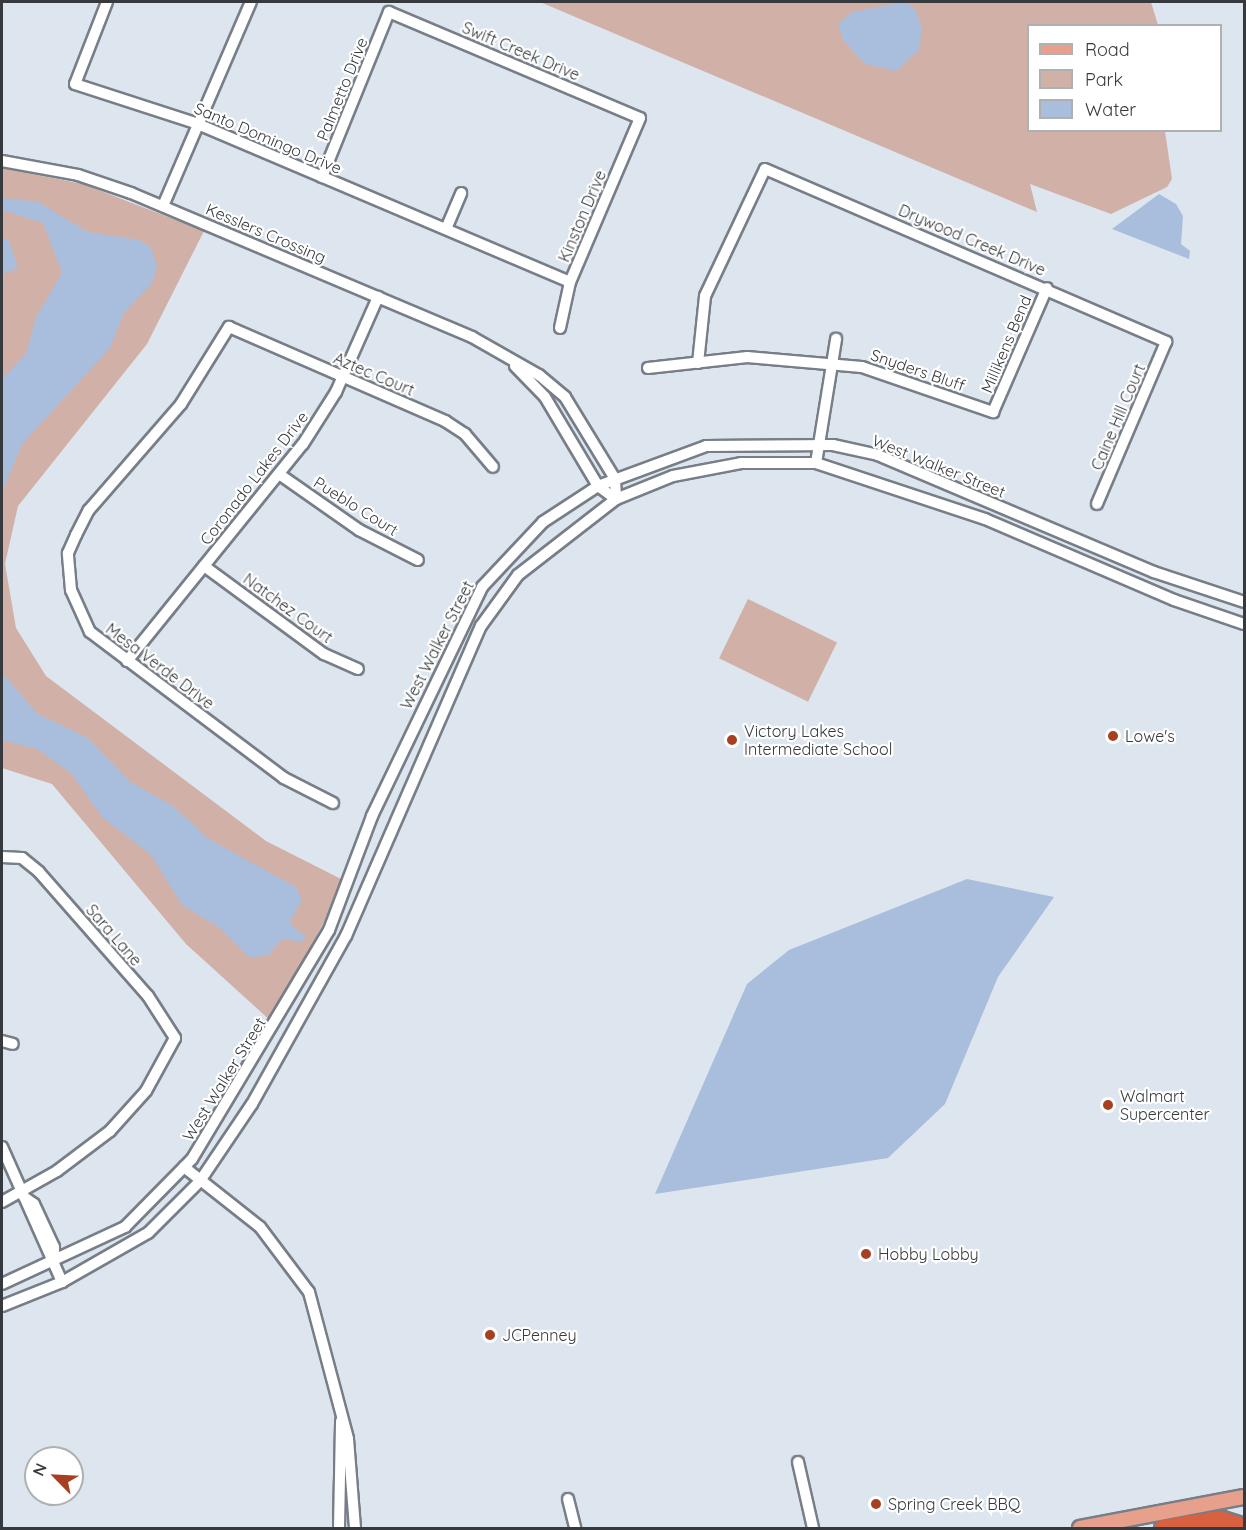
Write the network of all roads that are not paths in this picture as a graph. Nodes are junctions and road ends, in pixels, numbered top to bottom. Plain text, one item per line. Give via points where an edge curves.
1 (107, 2) edge
2 (251, 2) edge
3 (389, 12) joint
4 (640, 118) joint
5 (198, 124) junction
6 (2, 161) edge
7 (322, 177) junction
8 (461, 193) dead end
9 (163, 206) junction
10 (446, 229) junction
11 (570, 282) junction
12 (1047, 288) junction
13 (378, 297) junction
14 (229, 327) joint
15 (560, 328) dead end
16 (836, 339) dead end
17 (1166, 342) joint
18 (509, 359) junction
19 (698, 363) junction
20 (832, 364) junction
21 (648, 368) dead end
22 (343, 377) junction
23 (993, 412) joint
24 (819, 443) junction
25 (816, 462) junction
26 (493, 467) dead end
27 (279, 474) junction
28 (615, 478) junction
29 (598, 486) junction
30 (616, 499) junction
31 (1097, 504) dead end
32 (418, 560) dead end
33 (204, 566) junction
34 (1245, 602) edge
35 (1245, 624) edge
36 (128, 661) junction
37 (358, 669) dead end
38 (333, 802) dead end
39 (2, 857) edge
40 (2, 1147) edge
41 (184, 1167) junction
42 (201, 1180) junction
43 (22, 1194) junction
44 (2, 1202) edge
45 (54, 1264) junction
46 (62, 1282) junction
47 (2, 1284) edge
48 (2, 1306) edge
49 (341, 1420) junction
50 (798, 1462) dead end
51 (1245, 1497) edge
52 (568, 1499) dead end
53 (1245, 1527) edge
54 (339, 1528) edge
55 (355, 1528) edge
56 (574, 1528) edge
57 (813, 1528) edge
58 (1080, 1528) edge
59 (1163, 1528) edge

1 - 5 street, Santo Domingo Drive via 75,84
2 - 5 street
3 - 4 street, Swift Creek Drive
3 - 7 street, Palmetto Drive
4 - 11 street, Kinston Drive
5 - 7 street, Santo Domingo Drive
5 - 9 street
6 - 9 street, Kesslers Crossing via 78,175
7 - 10 street, Santo Domingo Drive
8 - 10 street
9 - 13 street, Kesslers Crossing
10 - 11 street, Santo Domingo Drive
11 - 15 street, Kinston Drive
12 - 17 street, Drywood Creek Drive
12 - 19 street, Drywood Creek Drive via 765,169 705,296
12 - 23 street, Millikens Bend
13 - 18 street, Kesslers Crossing
13 - 22 street, Coronado Lakes Drive
14 - 22 street, Aztec Court
14 - 36 street, Mesa Verde Drive via 181,404 89,510 68,553 71,590 90,632
16 - 20 street
17 - 31 street, Caine Hill Court
18 - 28 street, Kesslers Crossing via 565,398
18 - 29 street, Kesslers Crossing via 545,397
19 - 20 street, Snyders Bluff via 747,357
19 - 21 street, Snyders Bluff
20 - 23 street, Snyders Bluff via 862,367
20 - 24 street
22 - 26 street, Aztec Court via 445,421 465,434
22 - 27 street, Coronado Lakes Drive
24 - 25 street
24 - 28 street, West Walker Street via 706,446
24 - 34 street, West Walker Street via 878,455 1154,572
25 - 30 street, West Walker Street via 741,463 673,476
25 - 35 street, West Walker Street via 985,519 1174,600
27 - 32 street, Pueblo Court via 359,530
27 - 33 street, Coronado Lakes Drive
28 - 29 street, West Walker Street
28 - 30 street, Kesslers Crossing
29 - 30 street, Kesslers Crossing
29 - 41 street, West Walker Street via 543,522 482,587 372,816 329,930 254,1061
30 - 42 street, West Walker Street via 518,575 481,626 336,956 252,1104
33 - 36 street, Coronado Lakes Drive
33 - 37 street, Natchez Court via 324,654
36 - 38 street, Mesa Verde Drive via 284,778
39 - 43 street, Sara Lane via 22,858 148,996 175,1038 146,1091 110,1131
40 - 43 street
41 - 42 street
41 - 45 street, West Walker Street via 125,1227
42 - 46 street, West Walker Street via 148,1233
42 - 49 street via 260,1227 309,1292
43 - 44 street
43 - 45 street
45 - 46 street
45 - 47 street, West Walker Street
46 - 48 street, West Walker Street
49 - 54 street
49 - 55 street via 348,1439
50 - 57 street
51 - 58 main road
52 - 56 street
53 - 59 highway via 1220,1519

